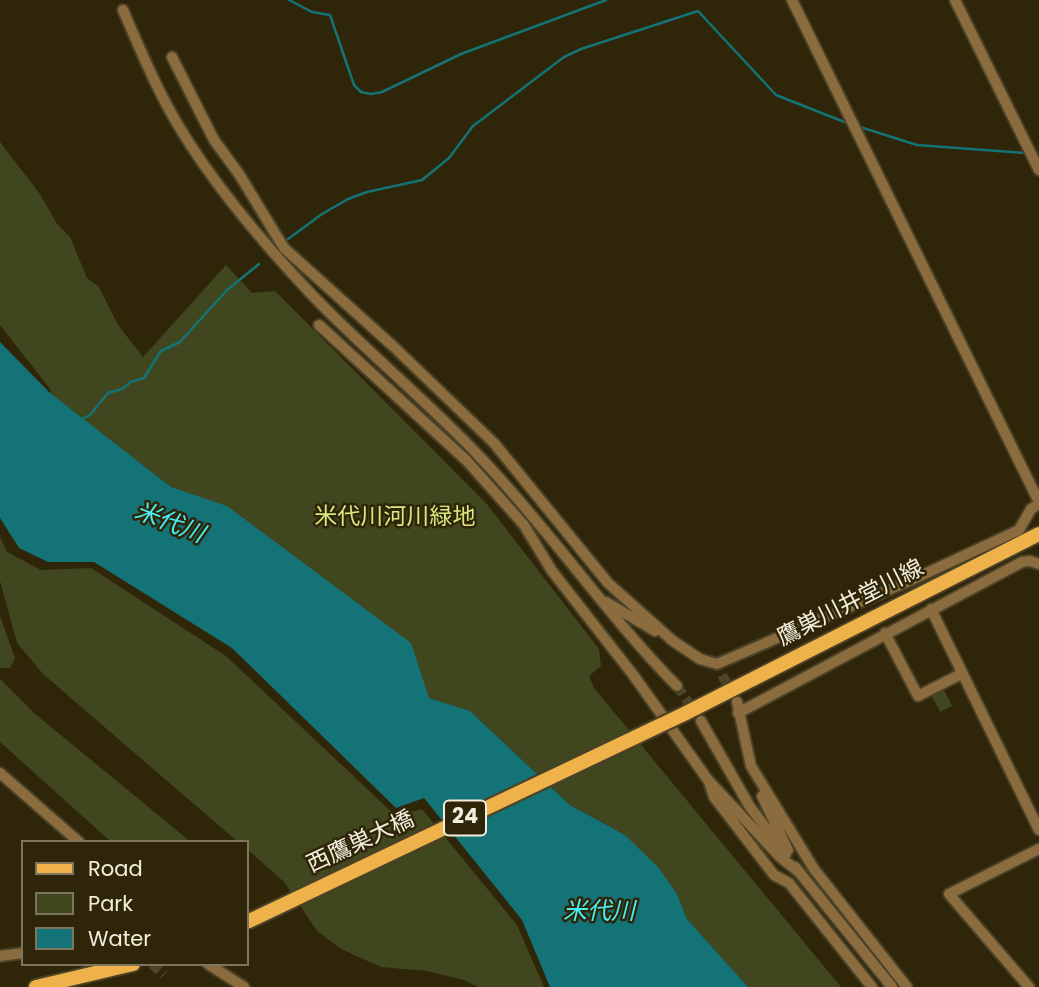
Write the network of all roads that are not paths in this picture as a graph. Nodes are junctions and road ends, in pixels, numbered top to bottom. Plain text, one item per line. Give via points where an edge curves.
1 (792, 0) edge
2 (956, 0) edge
3 (123, 10) dead end
4 (172, 57) dead end
5 (1039, 170) edge
6 (319, 325) dead end
7 (1039, 503) edge
8 (1039, 534) edge
9 (1039, 564) edge
10 (597, 597) junction
11 (931, 609) junction
12 (885, 633) junction
13 (673, 641) junction
14 (717, 664) junction
15 (961, 674) junction
16 (722, 675) tunnel mouth
17 (677, 686) tunnel mouth
18 (684, 714) joint
19 (701, 721) tunnel mouth
20 (751, 766) junction
21 (0, 773) edge
22 (708, 780) junction
23 (1039, 830) edge
24 (76, 840) edge
25 (1039, 849) edge
26 (799, 872) junction
27 (248, 922) edge
28 (21, 953) edge
29 (0, 956) edge
30 (125, 966) edge
31 (211, 966) edge
32 (1039, 978) edge
33 (1028, 985) edge
34 (36, 987) edge
35 (244, 987) edge
36 (872, 987) edge
37 (892, 987) edge
38 (907, 987) edge

1 - 7 street
2 - 5 street
3 - 10 street via 177,124 227,197 313,296 509,488
4 - 13 street via 214,140 281,244 486,435 597,571
6 - 22 street via 467,461 524,525 552,571
7 - 14 street via 1018,530
8 - 18 main road, 鷹巣川井堂川線 / 24
9 - 11 street via 1022,562
10 - 13 street
10 - 17 street
11 - 12 street
11 - 15 street
12 - 15 street via 918,696
12 - 20 street via 738,707
13 - 14 street
14 - 16 street
15 - 23 street
18 - 27 main road, 西鷹巣大橋 / 24, bridge
19 - 26 street via 750,807
20 - 26 street
20 - 38 street via 814,869
21 - 24 street
22 - 26 street
22 - 36 street via 714,797 774,875 789,883
25 - 33 street via 949,894
26 - 37 street
28 - 29 street
30 - 34 main road
31 - 35 street
32 - 33 street

